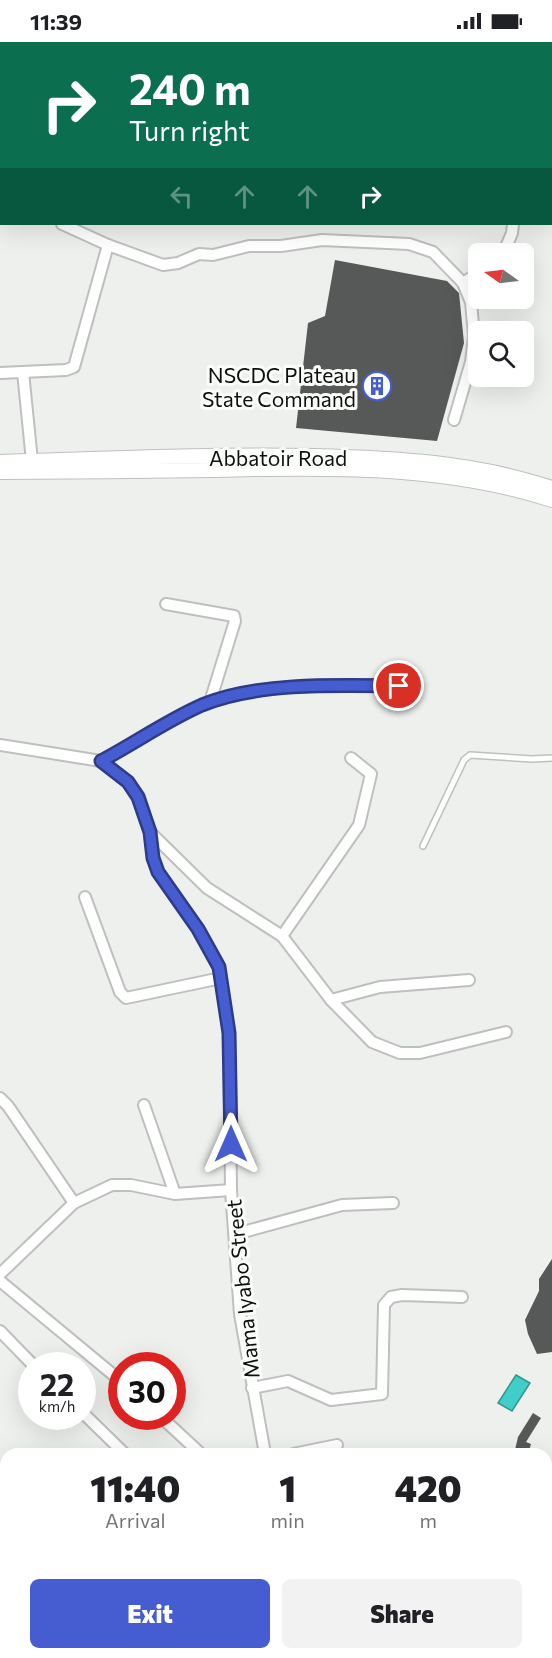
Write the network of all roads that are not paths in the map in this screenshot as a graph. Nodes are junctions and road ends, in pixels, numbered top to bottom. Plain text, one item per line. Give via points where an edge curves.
1 (64, 225) edge
2 (513, 225) edge
3 (508, 243) edge
4 (108, 245) junction
5 (468, 280) edge
6 (463, 283) junction
7 (22, 372) junction
8 (0, 373) edge
9 (454, 420) dead end
10 (32, 461) junction
11 (0, 462) edge
12 (0, 472) edge
13 (552, 488) edge
14 (552, 500) edge
15 (166, 604) dead end
16 (399, 686) dead end
17 (210, 702) junction
18 (0, 745) edge
19 (351, 758) dead end
20 (552, 758) edge
21 (101, 761) junction
22 (150, 832) junction
23 (423, 846) dead end
24 (85, 897) dead end
25 (282, 936) junction
26 (221, 978) junction
27 (469, 980) dead end
28 (331, 999) junction
29 (506, 1032) dead end
30 (0, 1098) edge
31 (144, 1105) dead end
32 (231, 1190) junction
33 (176, 1194) junction
34 (74, 1203) junction
35 (393, 1203) dead end
36 (236, 1234) junction
37 (0, 1274) edge
38 (0, 1281) edge
39 (462, 1297) dead end
40 (0, 1330) edge
41 (21, 1352) edge
42 (108, 1370) edge
43 (252, 1388) junction
44 (96, 1426) edge
45 (175, 1430) edge
46 (337, 1445) dead end
47 (119, 1448) edge
48 (195, 1448) edge
49 (264, 1448) edge
50 (322, 1448) edge

1 - 4 street
2 - 3 street
4 - 6 street via 163,265 249,246 322,240 409,244 433,252
4 - 7 street via 74,367
5 - 6 street
6 - 9 street via 471,302 474,336 471,362
7 - 8 street
7 - 10 street
10 - 11 street, Abbatoir Road
10 - 13 street, Abbatoir Road via 244,455 399,458 481,469
12 - 14 street, Abbatoir Road via 346,469 482,483
15 - 17 street via 234,616
16 - 17 street via 257,690
17 - 21 street
18 - 21 street, Mama Iyabo Street
19 - 25 street via 371,774 358,825
20 - 23 lane via 470,755 464,760
21 - 22 street, Mama Iyabo Street via 128,782 138,797
22 - 25 street via 207,888
22 - 26 street, Mama Iyabo Street via 158,872 198,929
24 - 26 street via 120,992 126,998
25 - 28 street
26 - 32 street, Mama Iyabo Street via 229,1033
27 - 28 street via 380,987
28 - 29 street via 372,1042 400,1053 420,1053
30 - 34 street
31 - 33 street
32 - 33 street
32 - 36 street, Mama Iyabo Street
33 - 34 street via 112,1185
34 - 37 street
35 - 36 street via 342,1205
36 - 43 street, Mama Iyabo Street via 240,1314
38 - 42 street
39 - 43 street via 402,1294 391,1297 384,1305 382,1394 331,1400 288,1381
40 - 41 street
43 - 49 street, Mama Iyabo Street
44 - 47 street
45 - 48 street
46 - 50 street

